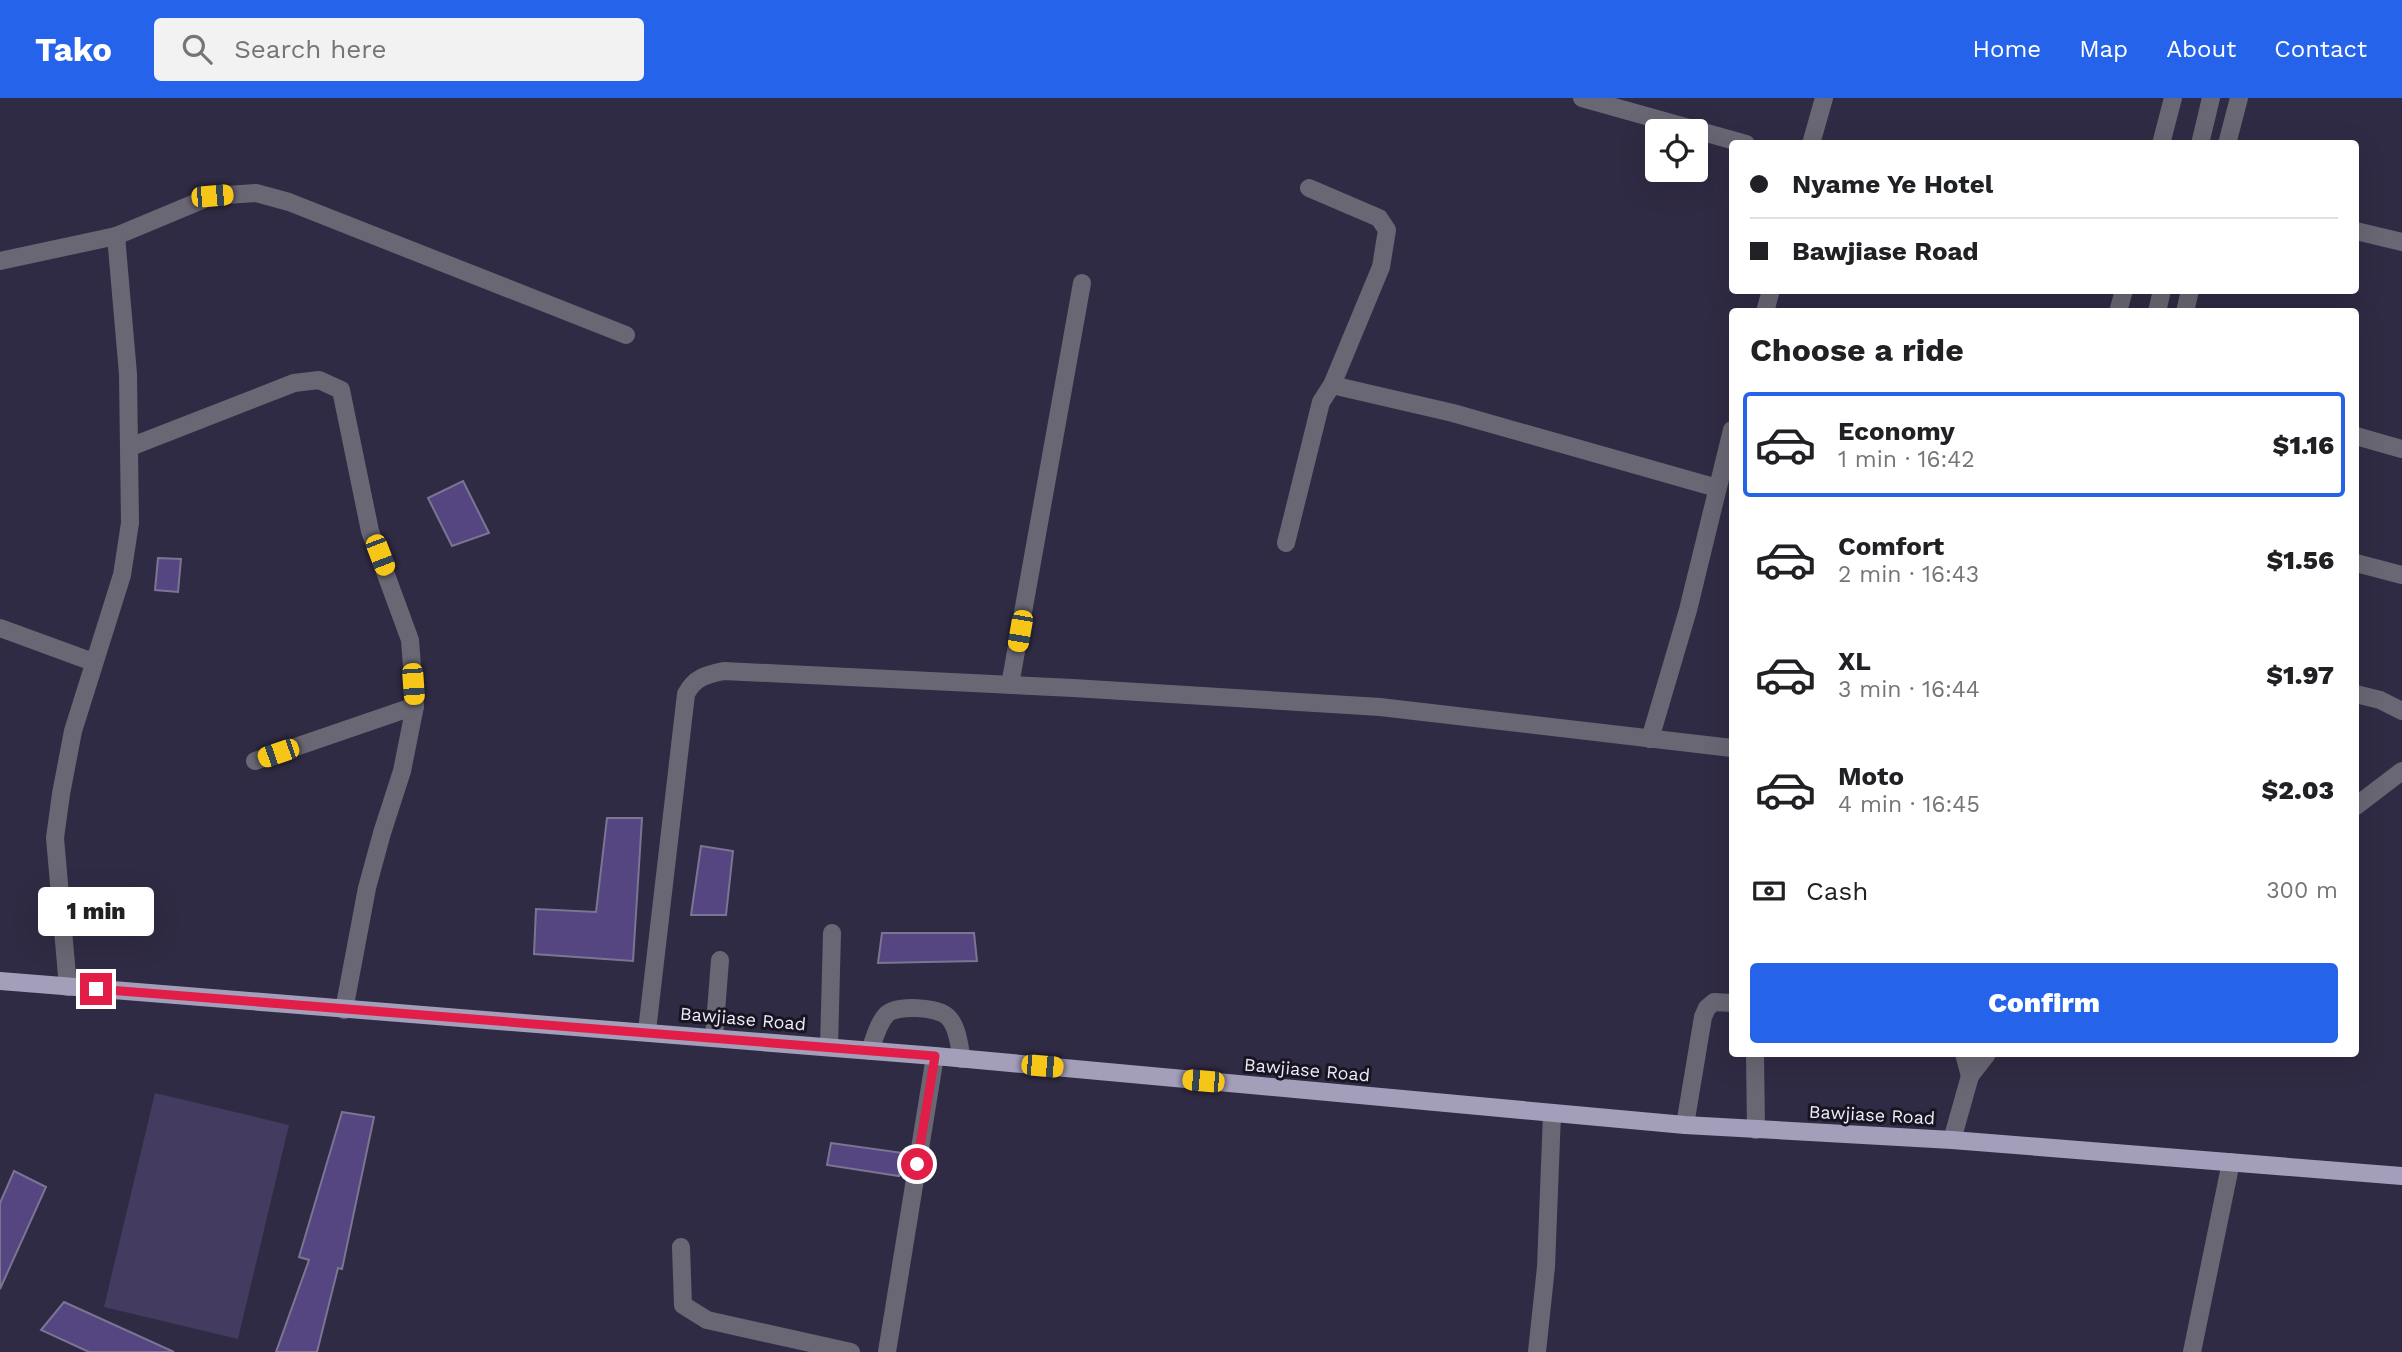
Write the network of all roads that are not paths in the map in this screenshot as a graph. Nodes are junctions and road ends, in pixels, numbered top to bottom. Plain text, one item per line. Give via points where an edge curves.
1 (1582, 98) edge
2 (1824, 98) edge
3 (2173, 98) edge
4 (2211, 98) edge
5 (2239, 98) edge
6 (1732, 140) edge
7 (1812, 140) edge
8 (2162, 140) edge
9 (2201, 140) edge
10 (2228, 140) edge
11 (1309, 188) dead end
12 (2359, 232) edge
13 (116, 236) junction
14 (2402, 242) edge
15 (0, 261) edge
16 (1082, 283) dead end
17 (626, 335) dead end
18 (1332, 385) junction
19 (2359, 437) edge
20 (1729, 442) edge
21 (130, 447) junction
22 (2402, 449) edge
23 (1717, 488) junction
24 (1286, 543) dead end
25 (2359, 564) edge
26 (2402, 575) edge
27 (0, 628) edge
28 (93, 662) junction
29 (1010, 685) junction
30 (2359, 695) edge
31 (415, 706) junction
32 (2402, 711) edge
33 (1650, 739) junction
34 (1729, 748) edge
35 (255, 761) dead end
36 (2402, 771) edge
37 (2359, 804) edge
38 (832, 933) dead end
39 (720, 960) dead end
40 (0, 981) edge
41 (68, 987) junction
42 (1729, 1003) edge
43 (344, 1010) junction
44 (647, 1031) junction
45 (714, 1037) junction
46 (829, 1047) junction
47 (870, 1051) junction
48 (935, 1056) junction
49 (1755, 1057) edge
50 (1965, 1057) edge
51 (1985, 1057) edge
52 (962, 1059) junction
53 (1970, 1076) junction
54 (1552, 1114) junction
55 (1685, 1125) junction
56 (1756, 1130) junction
57 (1952, 1140) junction
58 (2231, 1162) junction
59 (2402, 1176) edge
60 (681, 1247) dead end
61 (851, 1352) edge
62 (887, 1352) edge
63 (1537, 1352) edge
64 (2192, 1352) edge

1 - 6 street
2 - 7 street
3 - 8 street
4 - 9 street
5 - 10 street
11 - 18 street via 1379,218 1387,230 1381,267
12 - 14 street
13 - 15 street
13 - 17 street via 212,196 257,193
13 - 21 street
16 - 29 street
18 - 23 street via 1453,413
18 - 24 street via 1321,402
19 - 22 street
20 - 23 street
21 - 28 street via 130,523 122,575
21 - 31 street via 294,383 319,380 341,390 370,531 410,640
23 - 33 street
25 - 26 street
27 - 28 street
28 - 41 street via 72,731 55,838
29 - 33 street via 1380,707
29 - 44 street via 724,671 692,683 686,694
30 - 32 street
31 - 35 street
31 - 43 street via 402,771 367,888
33 - 34 street
36 - 37 street
38 - 46 street
39 - 45 street
40 - 41 main road, Bawjiase Road
41 - 43 main road, Bawjiase Road
42 - 55 street via 1714,1002 1703,1017
43 - 44 main road, Bawjiase Road
44 - 45 main road, Bawjiase Road
45 - 46 main road, Bawjiase Road
46 - 47 main road, Bawjiase Road
47 - 48 main road, Bawjiase Road
47 - 52 street via 886,1014 909,1008 940,1012 949,1018
48 - 52 main road, Bawjiase Road
48 - 62 street
49 - 56 street
50 - 53 street
51 - 53 street
52 - 54 main road, Bawjiase Road
53 - 57 street
54 - 55 main road, Bawjiase Road
54 - 63 street via 1546,1267
55 - 56 main road, Bawjiase Road
56 - 57 main road, Bawjiase Road
57 - 58 main road, Bawjiase Road
58 - 59 main road, Bawjiase Road
58 - 64 street
60 - 61 street via 683,1305 693,1313

